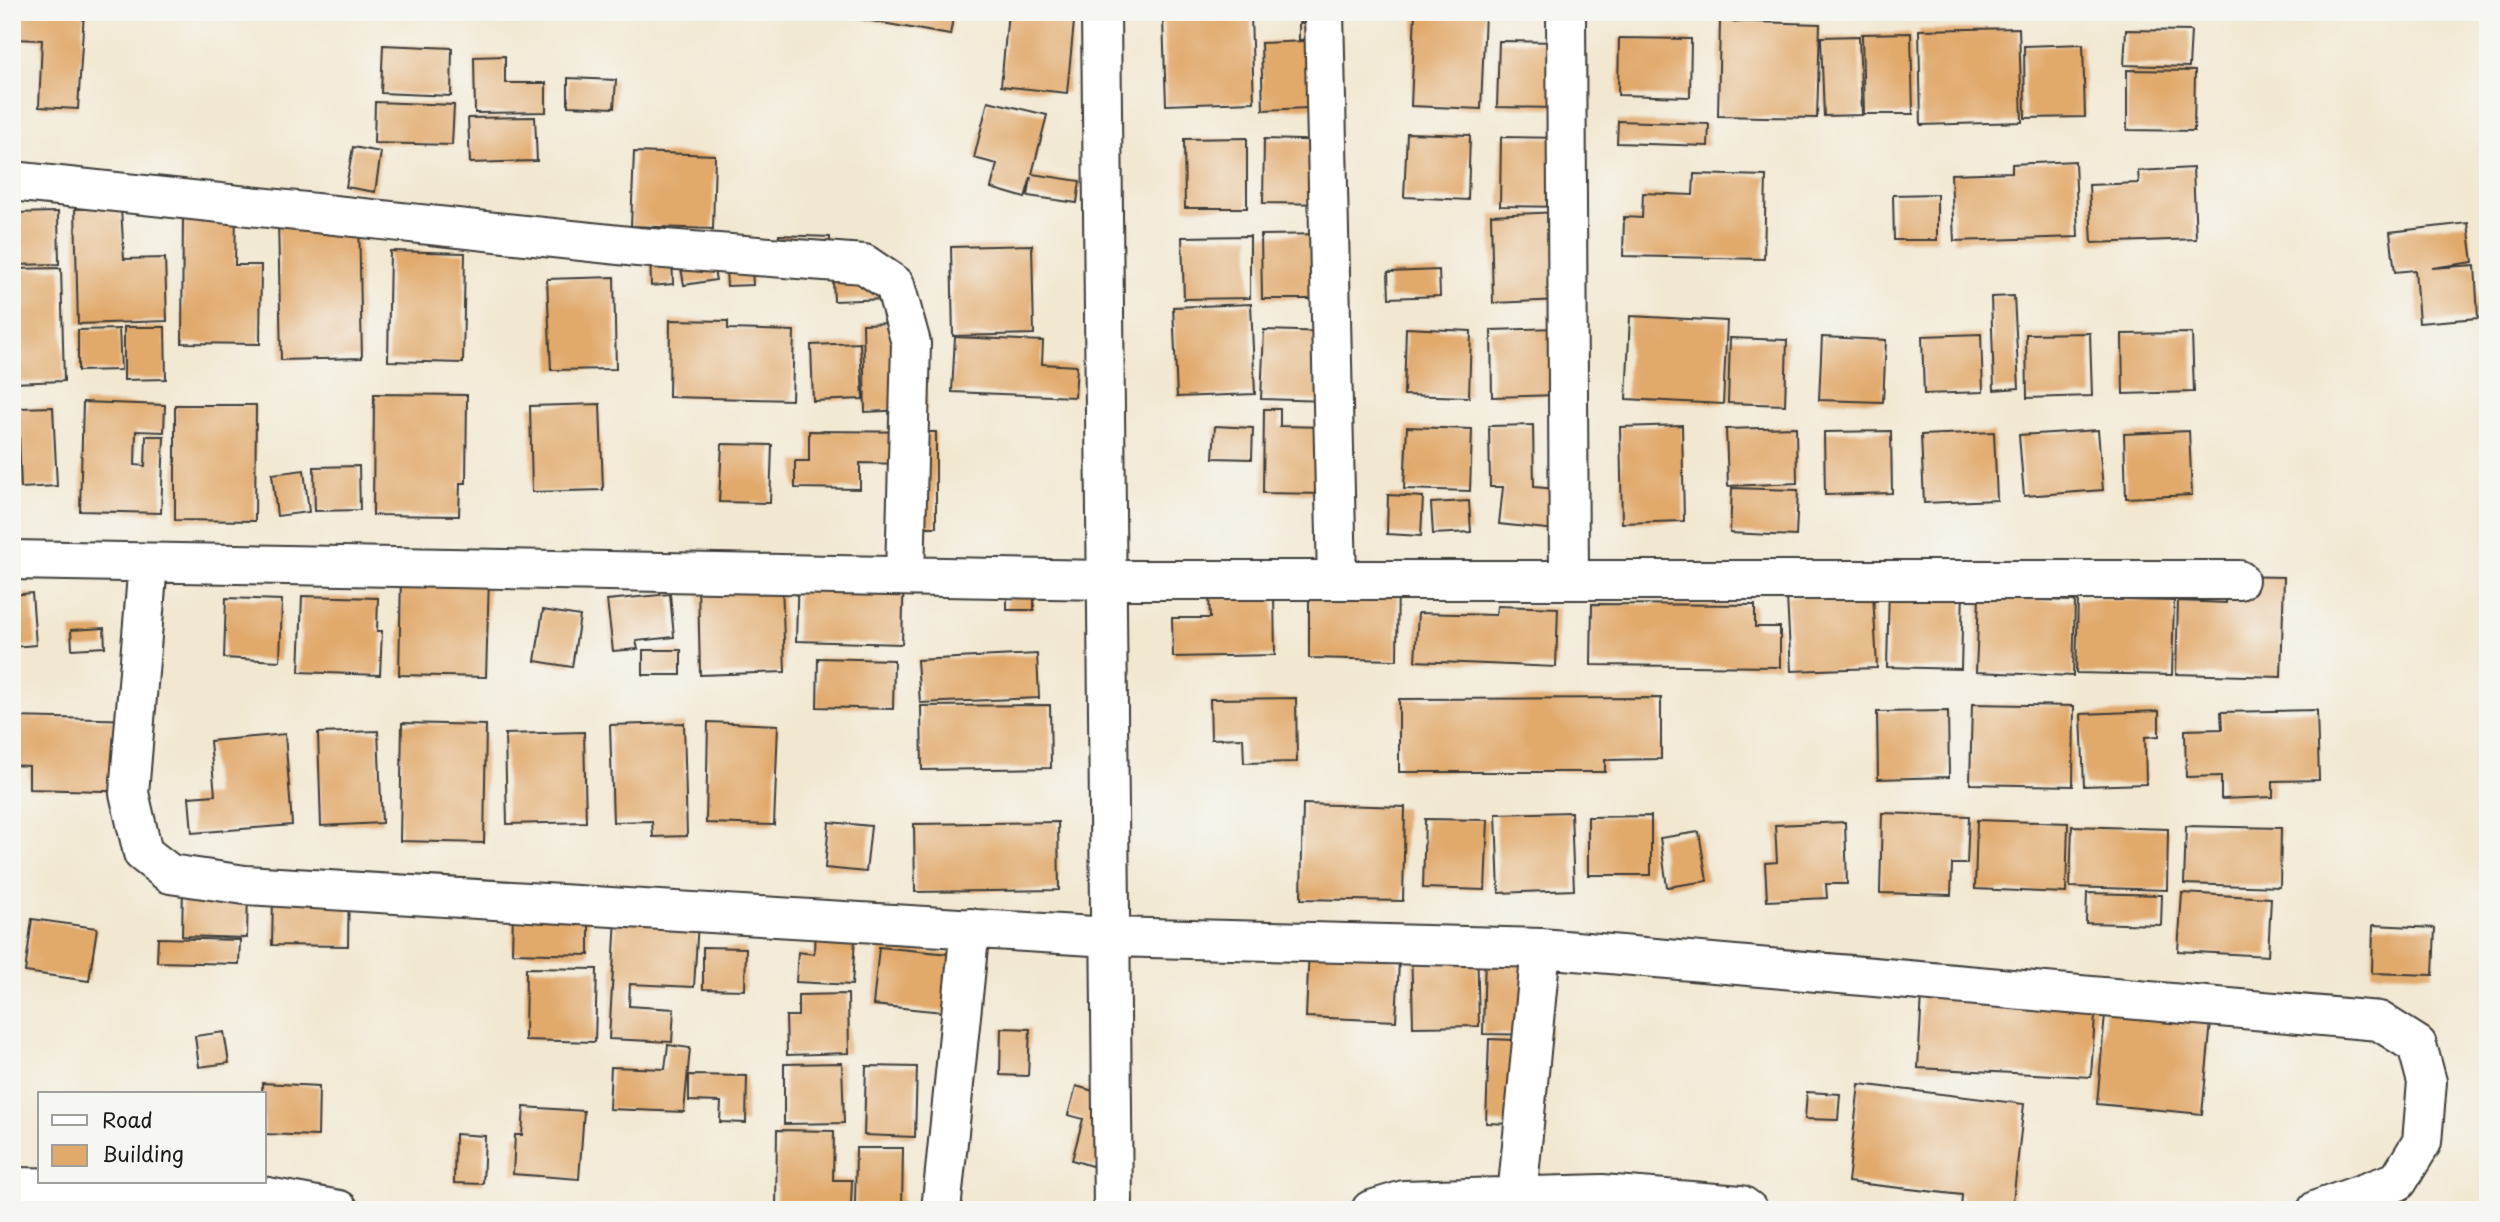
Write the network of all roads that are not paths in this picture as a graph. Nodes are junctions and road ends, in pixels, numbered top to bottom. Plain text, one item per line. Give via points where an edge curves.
1 (1101, 12) edge
2 (1324, 12) edge
3 (1566, 12) edge
4 (12, 181) edge
5 (12, 560) edge
6 (148, 563) junction
7 (905, 576) junction
8 (1105, 580) junction
9 (1337, 580) junction
10 (1569, 580) junction
11 (2239, 580) dead end
12 (970, 928) junction
13 (1110, 937) junction
14 (1541, 948) junction
15 (12, 1187) edge
16 (1517, 1197) junction
17 (339, 1210) edge
18 (941, 1210) edge
19 (1113, 1210) edge
20 (1371, 1210) edge
21 (1748, 1210) edge
22 (2317, 1210) edge

1 - 8 street
2 - 9 street
3 - 10 street
4 - 7 street via 638,247 864,264 895,285 911,342
5 - 6 street
6 - 7 street
6 - 12 street via 129,793 142,853 170,874 245,885
7 - 8 street
8 - 9 street
8 - 13 street
9 - 10 street
10 - 11 street
12 - 13 street
12 - 18 street
13 - 14 street
13 - 19 street
14 - 16 street
14 - 22 street via 2379,1020 2417,1045 2427,1082 2422,1142 2398,1181
15 - 17 street via 229,1190
16 - 20 street via 1404,1199
16 - 21 street via 1602,1194 1741,1205

